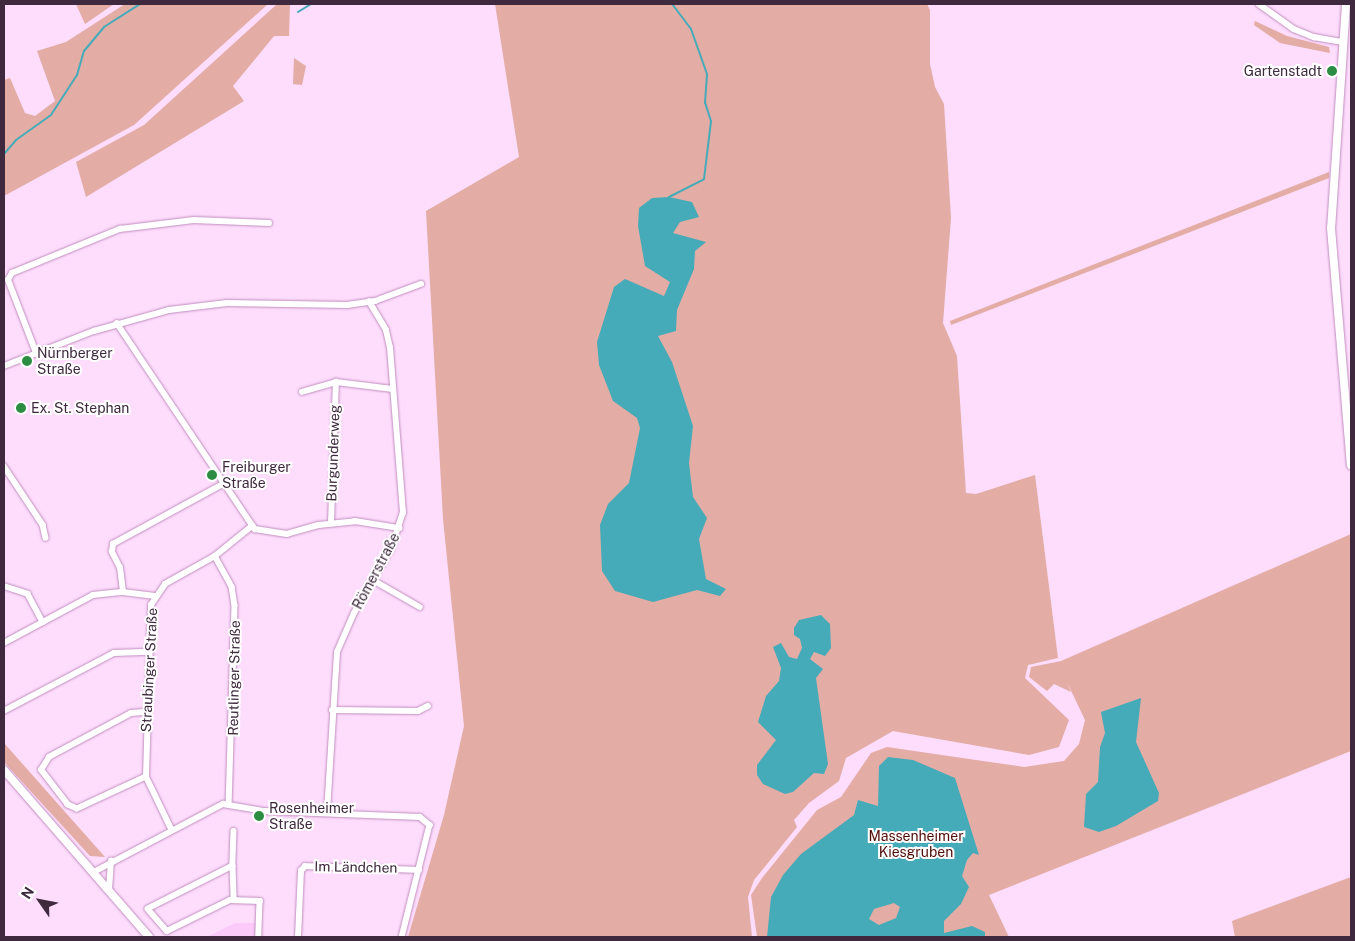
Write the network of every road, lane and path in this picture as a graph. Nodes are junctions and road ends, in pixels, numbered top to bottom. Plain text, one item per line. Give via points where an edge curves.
1 (1259, 4) edge
2 (1346, 4) edge
3 (1344, 42) junction
4 (269, 223) dead end
5 (421, 284) dead end
6 (369, 302) junction
7 (117, 323) junction
8 (36, 353) junction
9 (4, 366) edge
10 (336, 382) junction
11 (394, 389) junction
12 (302, 392) dead end
13 (1351, 465) edge
14 (4, 466) edge
15 (225, 483) junction
16 (331, 523) junction
17 (252, 526) junction
18 (399, 528) junction
19 (46, 538) dead end
20 (215, 556) junction
21 (373, 580) junction
22 (4, 586) edge
23 (123, 592) junction
24 (155, 596) junction
25 (420, 607) dead end
26 (43, 622) junction
27 (4, 643) edge
28 (149, 652) junction
29 (428, 706) dead end
30 (332, 710) junction
31 (4, 712) edge
32 (146, 712) junction
33 (4, 770) edge
34 (146, 777) junction
35 (229, 804) junction
36 (327, 812) junction
37 (171, 829) junction
38 (234, 831) dead end
39 (111, 861) junction
40 (233, 866) junction
41 (419, 870) junction
42 (94, 872) junction
43 (109, 890) junction
44 (234, 899) junction
45 (149, 937) edge
46 (259, 937) edge
47 (298, 937) edge
48 (402, 937) edge

1 - 3 street via 1294,29 1314,37
2 - 3 street
3 - 13 street via 1331,228
4 - 8 street via 193,220 120,229 12,273 8,280
5 - 6 street
6 - 7 street via 193,306
6 - 11 street, Römerstraße via 386,330
7 - 8 street
7 - 15 street
8 - 9 street
10 - 11 street
10 - 12 street
10 - 16 street, Burgunderweg
11 - 18 street, Römerstraße via 404,494
14 - 19 street via 43,525
15 - 17 street
15 - 23 street via 114,544 112,552 120,568
16 - 17 street via 287,534 265,533
16 - 18 street via 364,522
17 - 20 street, Straubinger Straße
18 - 21 street, Römerstraße
20 - 24 street, Straubinger Straße via 165,584
20 - 35 street, Reutlinger Straße via 232,586 236,605
21 - 25 street
21 - 30 street, Römerstraße via 340,641
22 - 26 street via 28,594
23 - 24 street
23 - 26 street via 93,595
24 - 28 street, Straubinger Straße
26 - 27 street
28 - 31 street via 114,653
28 - 32 street, Straubinger Straße
29 - 30 street via 418,711
30 - 36 street, Römerstraße
32 - 34 street, Straubinger Straße
32 - 34 street via 131,713 49,757 40,770 68,805 77,809
33 - 42 street
34 - 37 street, Straubinger Straße
35 - 36 street via 264,810
35 - 37 street via 212,807
36 - 41 street via 416,817 430,822
37 - 39 street
38 - 40 street
39 - 42 street
39 - 43 street
40 - 44 street
40 - 44 street via 148,908 170,931
41 - 47 street, Im Ländchen via 305,866 301,871
41 - 48 street
42 - 43 street
43 - 45 street
44 - 46 street via 260,901

